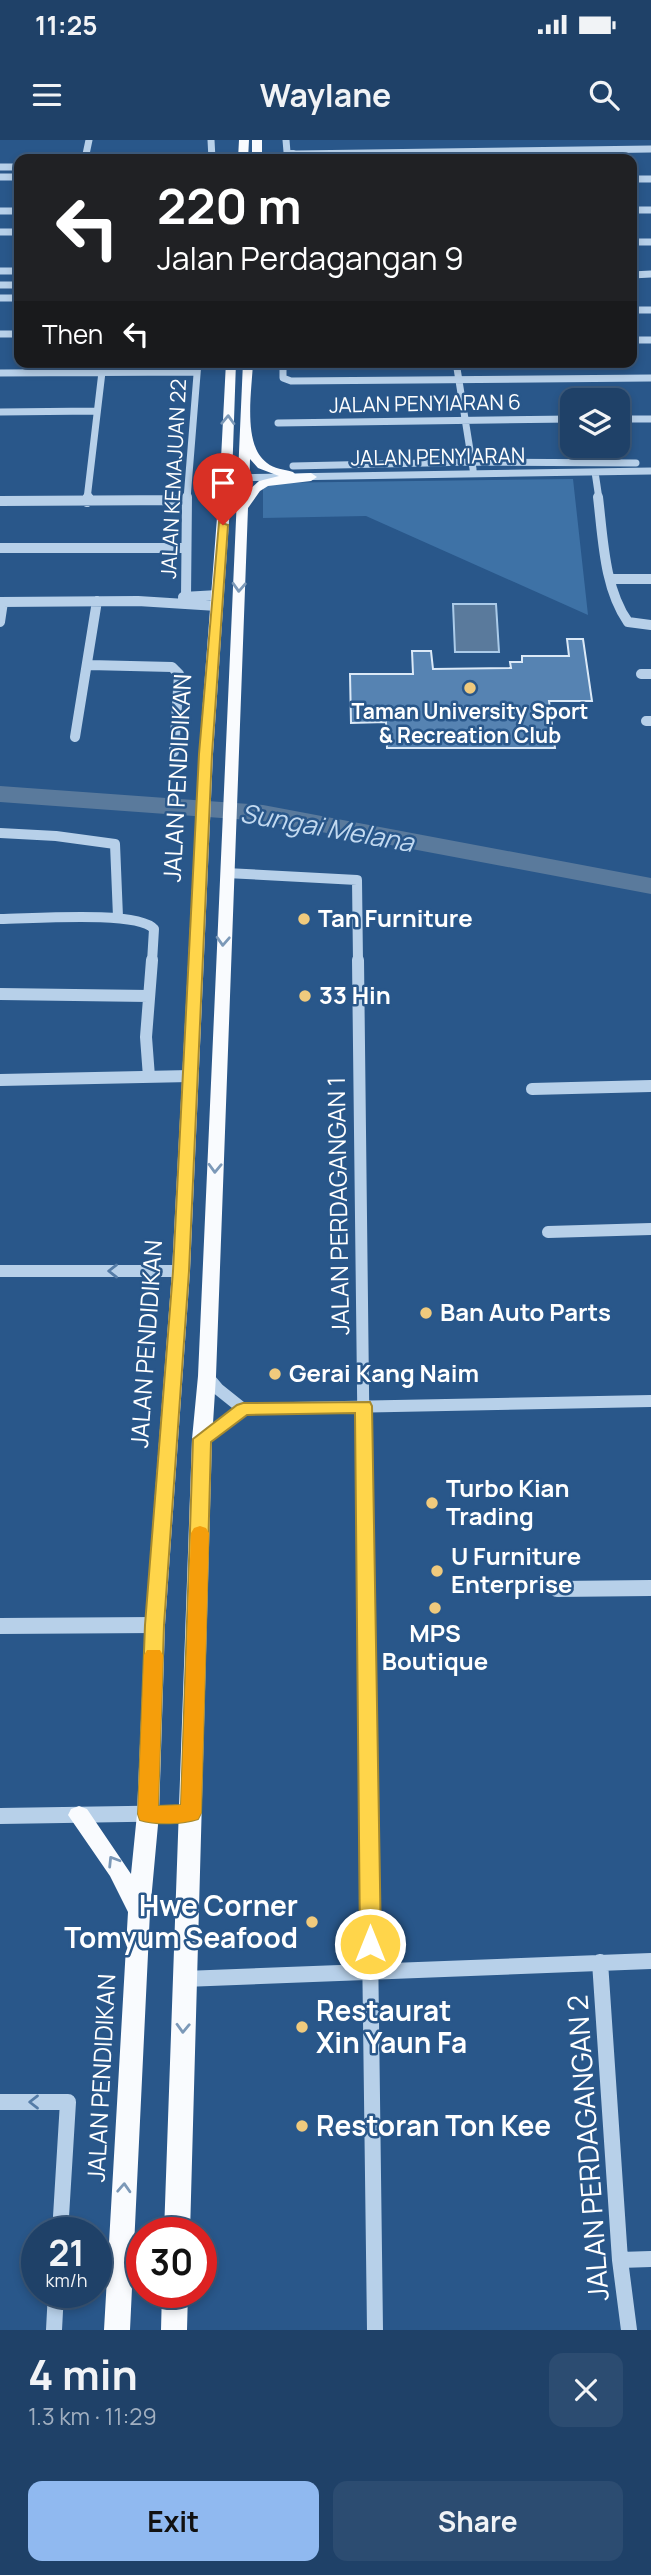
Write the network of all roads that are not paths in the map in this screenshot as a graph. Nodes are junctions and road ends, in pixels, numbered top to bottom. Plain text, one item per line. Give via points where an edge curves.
1 (286, 140) edge
2 (457, 140) edge
3 (651, 149) edge
4 (553, 150) junction
5 (460, 152) junction
6 (554, 154) edge
7 (178, 368) edge
8 (197, 368) edge
9 (231, 368) edge
10 (248, 368) edge
11 (283, 368) edge
12 (457, 368) edge
13 (102, 372) junction
14 (0, 373) edge
15 (651, 378) edge
16 (458, 379) junction
17 (96, 411) junction
18 (0, 412) edge
19 (560, 419) edge
20 (630, 419) edge
21 (651, 419) edge
22 (466, 420) junction
23 (278, 423) dead end
24 (246, 437) junction
25 (472, 462) junction
26 (651, 463) edge
27 (293, 467) dead end
28 (651, 471) edge
29 (595, 472) junction
30 (473, 473) junction
31 (311, 477) junction
32 (226, 478) junction
33 (244, 478) junction
34 (187, 500) junction
35 (0, 501) edge
36 (87, 502) junction
37 (242, 518) junction
38 (0, 548) edge
39 (185, 548) junction
40 (611, 579) junction
41 (651, 579) edge
42 (186, 597) junction
43 (97, 601) junction
44 (138, 601) junction
45 (218, 601) junction
46 (2, 602) edge
47 (0, 622) edge
48 (651, 625) edge
49 (89, 664) junction
50 (75, 737) dead end
51 (174, 752) dead end
52 (0, 833) edge
53 (226, 873) junction
54 (358, 880) joint
55 (118, 917) junction
56 (0, 919) edge
57 (0, 994) edge
58 (149, 996) junction
59 (190, 1076) junction
60 (149, 1077) junction
61 (0, 1080) edge
62 (651, 1086) edge
63 (532, 1089) dead end
64 (651, 1229) edge
65 (548, 1232) dead end
66 (0, 1271) edge
67 (181, 1271) junction
68 (207, 1376) junction
69 (651, 1401) edge
70 (364, 1406) junction
71 (243, 1409) junction
72 (202, 1439) junction
73 (651, 1588) edge
74 (557, 1589) dead end
75 (155, 1625) junction
76 (0, 1626) edge
77 (191, 1813) junction
78 (148, 1814) junction
79 (79, 1815) junction
80 (0, 1816) edge
81 (139, 1912) junction
82 (651, 1961) edge
83 (600, 1962) junction
84 (370, 1971) junction
85 (184, 1979) junction
86 (0, 2102) edge
87 (61, 2217) edge
88 (177, 2217) edge
89 (651, 2259) edge
90 (620, 2260) junction
91 (55, 2308) edge
92 (175, 2308) edge
93 (54, 2330) edge
94 (117, 2330) edge
95 (174, 2330) edge
96 (375, 2330) edge
97 (629, 2330) edge

1 - 5 street via 287,152 295,154
2 - 5 street
3 - 4 street
4 - 5 street
4 - 6 street
7 - 13 street
8 - 34 street, JALAN KEMAJUAN 22
32 -> 9 main road, JALAN PENDIDIKAN
10 - 24 main road, JALAN PENDIDIKAN
11 - 16 street via 283,378 291,381
12 - 16 street
13 - 14 street
13 - 17 street
15 - 16 street
16 - 22 street
17 - 18 street
17 - 36 street
19 - 22 street, JALAN PENYIARAN 6
20 - 21 street
22 - 23 street, JALAN PENYIARAN 6
22 - 25 street
24 - 31 main road via 257,463 265,468
24 - 33 main road, JALAN PENDIDIKAN
25 - 26 street
25 - 27 street
25 - 30 street
28 - 29 street, JALAN PENYIARAN
29 - 30 street, JALAN PENYIARAN
29 - 40 street
30 - 31 street, JALAN PENYIARAN
31 - 33 street, JALAN PENYIARAN
31 - 37 main road via 257,485
32 - 33 street, JALAN PENYIARAN
32 - 45 main road, JALAN PENDIDIKAN
33 - 37 main road, JALAN PENDIDIKAN
34 - 36 street
34 - 39 street, JALAN KEMAJUAN 22
35 - 36 street
37 -> 53 main road, JALAN PENDIDIKAN
38 - 39 street
39 - 42 street, JALAN KEMAJUAN 22
40 - 41 street
40 - 48 street via 623,618
42 - 44 street
42 - 45 street
43 - 44 street
43 - 46 street
43 - 49 street
44 - 45 street
45 - 59 main road, JALAN PENDIDIKAN
46 - 47 street
49 - 50 street
49 - 51 street via 177,669
52 - 55 street via 115,844
53 - 54 street
53 -> 68 main road, JALAN PENDIDIKAN
54 - 70 street, JALAN PERDAGANGAN 1
55 - 56 street
55 - 58 street via 149,923 154,929
57 - 58 street
58 - 60 street
59 - 60 street
59 - 67 main road, JALAN PENDIDIKAN
60 - 61 street
62 - 63 street
64 - 65 street
67 -> 66 street
67 - 75 main road, JALAN PENDIDIKAN
68 - 71 street
68 - 72 main road, JALAN PENDIDIKAN
69 - 70 street
70 - 71 street
70 - 84 street, JALAN PERDAGANGAN 1
71 - 72 street
72 - 77 main road, JALAN PENDIDIKAN
73 - 74 street
75 - 76 street
75 - 78 main road, JALAN PENDIDIKAN
77 - 78 street
77 - 85 main road, JALAN PENDIDIKAN
78 - 79 street
78 - 81 main road, JALAN PENDIDIKAN
79 - 80 street
81 -> 79 main road via 118,1870
94 -> 81 main road, JALAN PENDIDIKAN
82 - 83 street
83 - 84 street
83 - 90 street, JALAN PERDAGANGAN 2
84 - 85 street
84 - 96 street, JALAN PERDAGANGAN 1
85 -> 88 main road, JALAN PENDIDIKAN
87 -> 86 street via 68,2102
89 - 90 street
90 - 97 street, JALAN PERDAGANGAN 2
91 - 93 street
92 - 95 main road

